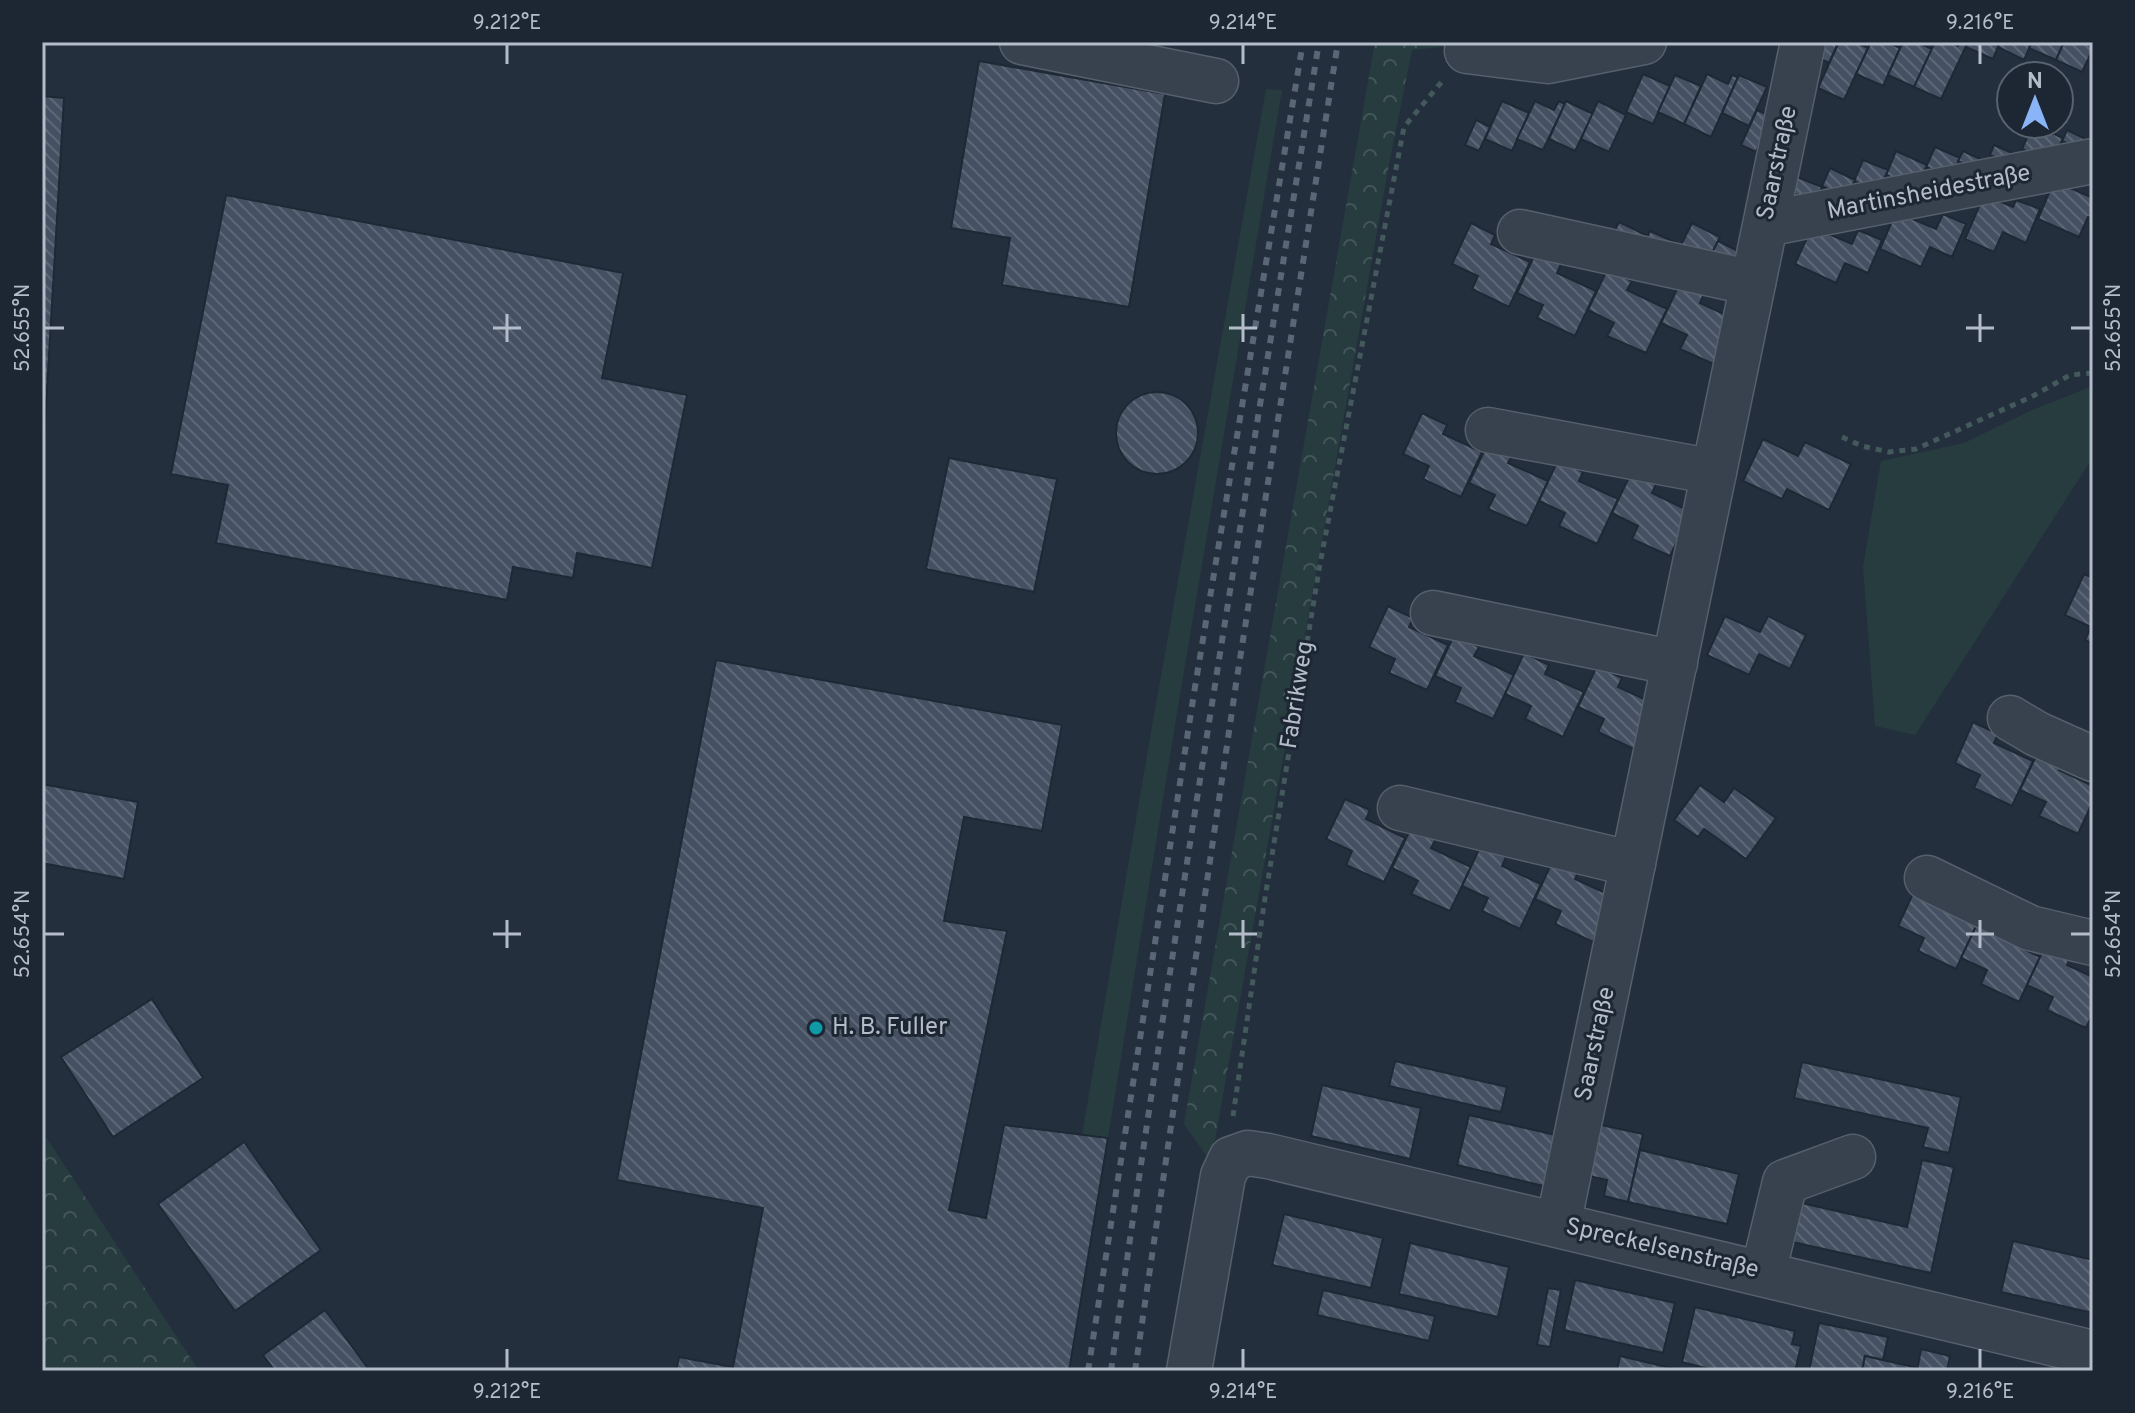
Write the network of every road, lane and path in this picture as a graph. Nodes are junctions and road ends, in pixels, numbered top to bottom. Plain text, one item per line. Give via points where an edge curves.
1 (1022, 42) edge
2 (1644, 42) edge
3 (1803, 42) edge
4 (1106, 50) edge
5 (1467, 51) joint
6 (1216, 81) dead end
7 (2093, 161) edge
8 (1766, 224) junction
9 (1520, 232) dead end
10 (1753, 283) junction
11 (2093, 373) edge
12 (1488, 430) dead end
13 (1842, 437) dead end
14 (1714, 472) junction
15 (1433, 613) dead end
16 (1675, 663) junction
17 (2010, 718) dead end
18 (2093, 759) edge
19 (1400, 808) dead end
20 (1633, 864) junction
21 (1927, 878) dead end
22 (2093, 943) edge
23 (1853, 1157) dead end
24 (1231, 1159) junction
25 (1558, 1225) junction
26 (1763, 1273) junction
27 (2093, 1353) edge
28 (1189, 1371) edge

1 - 4 street
2 - 5 street via 1548,61
3 - 8 street, Saarstraße
4 - 6 street
5 - 24 path, Fabrikweg via 1404,127 1317,579 1258,944
7 - 8 street, Martinsheidestraße
8 - 10 street, Saarstraße
9 - 10 street
10 - 14 street, Saarstraße
11 - 13 path via 2070,375 1916,449 1889,452
12 - 14 street
14 - 16 street, Saarstraße
15 - 16 street
16 - 20 street, Saarstraße
17 - 18 street
19 - 20 street
20 - 25 street, Saarstraße
21 - 22 street via 2030,928
23 - 26 street via 1785,1182
24 - 25 street, Spreckelsenstraße via 1248,1153 1268,1156
24 - 28 street via 1223,1176
25 - 26 street, Spreckelsenstraße
26 - 27 street, Spreckelsenstraße

